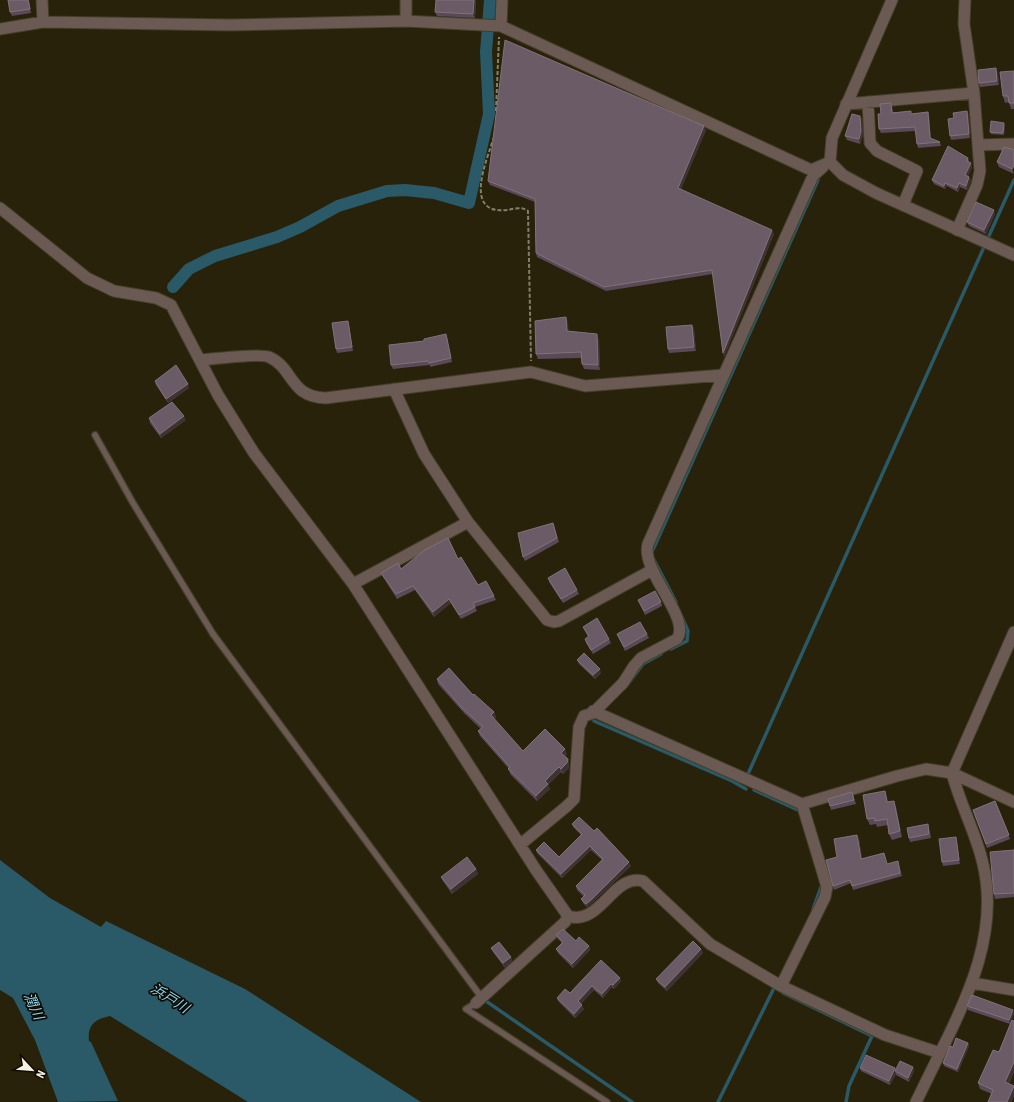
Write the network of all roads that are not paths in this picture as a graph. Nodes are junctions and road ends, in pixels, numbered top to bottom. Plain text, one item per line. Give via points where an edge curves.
1 (42, 0) edge
2 (406, 0) edge
3 (502, 0) edge
4 (892, 0) edge
5 (965, 0) edge
6 (406, 20) junction
7 (43, 22) junction
8 (497, 26) junction
9 (0, 29) edge
10 (974, 93) junction
11 (868, 102) junction
12 (846, 104) junction
13 (1014, 144) edge
14 (978, 145) junction
15 (830, 162) junction
16 (903, 206) junction
17 (0, 208) edge
18 (957, 230) junction
19 (1014, 256) edge
20 (201, 360) junction
21 (723, 375) junction
22 (394, 390) junction
23 (95, 435) dead end
24 (468, 522) junction
25 (652, 570) junction
26 (353, 584) junction
27 (1014, 632) edge
28 (593, 711) junction
29 (952, 772) junction
30 (1014, 802) edge
31 (802, 804) junction
32 (521, 844) junction
33 (568, 916) junction
34 (972, 983) junction
35 (781, 986) junction
36 (1014, 990) edge
37 (479, 1000) junction
38 (940, 1053) junction
39 (607, 1102) edge
40 (916, 1102) edge

1 - 7 street
2 - 6 street
3 - 8 street
4 - 12 street
5 - 10 street via 964,24
6 - 7 street via 230,25
6 - 8 street
7 - 9 street
8 - 15 street via 811,170
10 - 11 street
10 - 14 street
11 - 12 street
11 - 16 street via 870,143 877,151 917,171
12 - 15 street via 832,138
13 - 14 street
14 - 18 street via 980,171 977,185
15 - 16 street via 842,175
15 - 21 street via 813,176
16 - 18 street
17 - 20 street via 87,278 114,291 156,298 170,305
18 - 19 street
20 - 22 street via 268,356 301,391 313,398
20 - 26 street via 218,395 254,453
21 - 22 street via 585,386 531,372
21 - 25 street via 648,544 646,550
22 - 24 street via 424,454
23 - 37 lane via 213,634
24 - 25 street via 547,620 554,622
24 - 26 street
25 - 28 street via 679,623 680,635 641,658 623,683
26 - 32 street
27 - 29 street
28 - 31 street
28 - 32 street via 584,716 579,727 574,799
29 - 30 street
29 - 31 street via 926,769
29 - 34 street via 958,797 983,865 987,892 986,926
31 - 35 street via 827,887 825,897
32 - 33 street
33 - 35 street via 576,919 588,915 626,882 634,879 643,881 710,944
33 - 37 street via 565,922
34 - 36 street
34 - 38 street
35 - 38 street via 885,1034
37 - 39 lane via 466,1009
38 - 40 street

